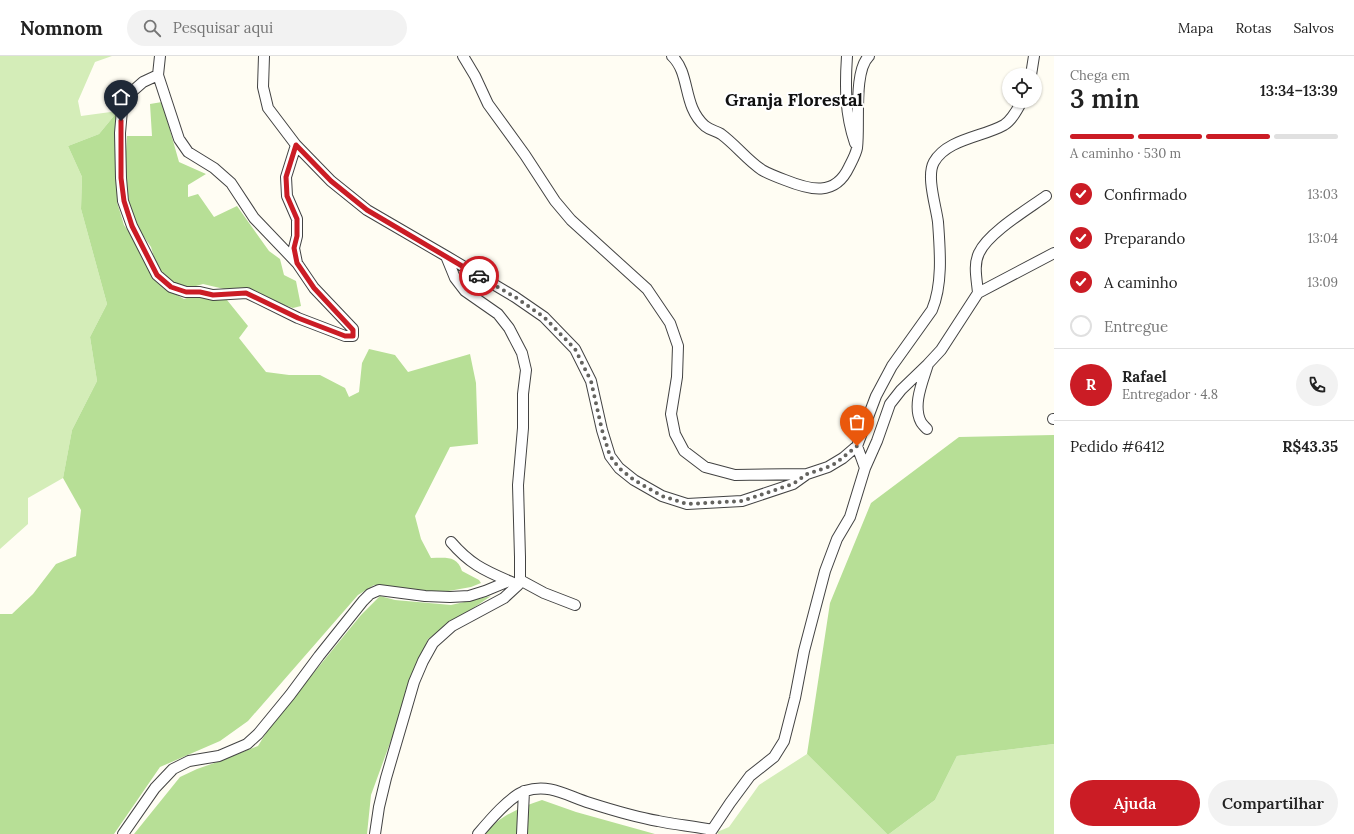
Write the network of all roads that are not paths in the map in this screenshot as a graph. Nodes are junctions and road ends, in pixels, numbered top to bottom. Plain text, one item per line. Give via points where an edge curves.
1 (160, 56) edge
2 (264, 56) edge
3 (463, 56) edge
4 (672, 56) edge
5 (847, 56) edge
6 (869, 56) edge
7 (1034, 56) edge
8 (1032, 68) edge
9 (158, 75) junction
10 (1018, 108) edge
11 (296, 145) junction
12 (857, 149) junction
13 (1046, 196) dead end
14 (1054, 253) edge
15 (446, 256) junction
16 (297, 263) junction
17 (978, 293) junction
18 (928, 364) junction
19 (927, 429) dead end
20 (857, 446) junction
21 (865, 468) junction
22 (807, 474) junction
23 (451, 542) dead end
24 (516, 582) junction
25 (575, 605) dead end
26 (524, 791) junction
27 (713, 832) edge
28 (122, 834) edge
29 (375, 834) edge
30 (478, 834) edge
31 (522, 834) edge

1 - 9 street
2 - 11 street via 263,87 268,108
3 - 22 street via 488,104 555,201 571,220 648,290 670,323 678,346 671,414 675,434 684,451 705,467 735,475
4 - 12 street via 681,68 695,115 764,171 811,189 826,188 838,184 845,176
5 - 12 street via 845,91 850,128
6 - 12 street via 860,74
7 - 8 street
9 - 16 street via 179,139 188,152 214,168 231,183 254,218
9 - 16 street via 143,82 127,96 122,110 120,133 124,201 132,226 157,275 171,287 186,292 213,295 246,293 305,321 345,336 353,336 353,330 314,288
10 - 20 street via 1005,125 968,138 945,150 934,162 931,176 938,222 938,292 932,310 892,366 876,396
11 - 15 street via 331,181 367,210
11 - 16 street via 286,177 287,196 297,219 294,248
13 - 17 street via 988,240 979,253 976,264
14 - 17 street
15 - 22 street via 544,317 575,349 591,381 610,456 619,468 634,480 662,496 687,504 742,501 793,484
15 - 24 street via 455,278 465,291 498,314 509,328 522,354 526,370 518,484
17 - 18 street via 941,350
18 - 19 street via 918,397 921,421
18 - 21 street via 890,404
20 - 21 street
20 - 22 street via 828,467
21 - 27 street via 850,517 837,539 825,571 784,741 774,757 750,776
23 - 24 street via 472,563 494,575
24 - 25 street
24 - 28 street via 469,596 425,596 379,590 370,594 258,734 247,744 219,756 189,761 172,769
24 - 29 street via 504,598 452,626 433,643 414,682 386,778
26 - 27 street via 554,789 589,802 658,821
26 - 30 street via 507,803
26 - 31 street

